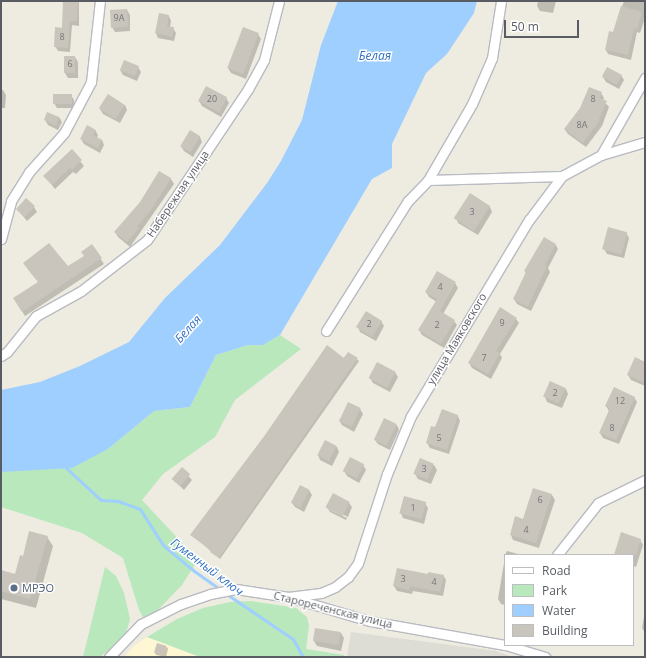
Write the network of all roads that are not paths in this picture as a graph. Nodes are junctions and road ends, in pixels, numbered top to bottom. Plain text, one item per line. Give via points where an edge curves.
1 (100, 1) edge
2 (279, 1) edge
3 (501, 1) edge
4 (645, 78) edge
5 (645, 142) edge
6 (601, 155) junction
7 (562, 176) junction
8 (428, 180) junction
9 (1, 239) edge
10 (326, 331) dead end
11 (1, 356) edge
12 (645, 480) edge
13 (558, 554) edge
14 (288, 597) junction
15 (504, 645) edge
16 (521, 647) edge
17 (109, 657) edge
18 (545, 657) edge

1 - 9 street via 91,82 64,133 29,172 11,201
2 - 11 street, Набережная улица via 261,66 147,240 81,291 36,316
3 - 8 street via 489,64 472,104
4 - 6 street
5 - 6 street, улица Маяковского
6 - 7 street, улица Маяковского
7 - 8 street
7 - 14 street, улица Маяковского via 529,220 411,416 386,474 358,563 348,577 336,587 321,593
8 - 10 street via 408,201
12 - 13 street via 598,503
14 - 15 street, Старореченская улица via 370,621
14 - 17 street, Старореченская улица via 236,589 210,594 181,604 141,624
16 - 18 street, Старореченская улица

